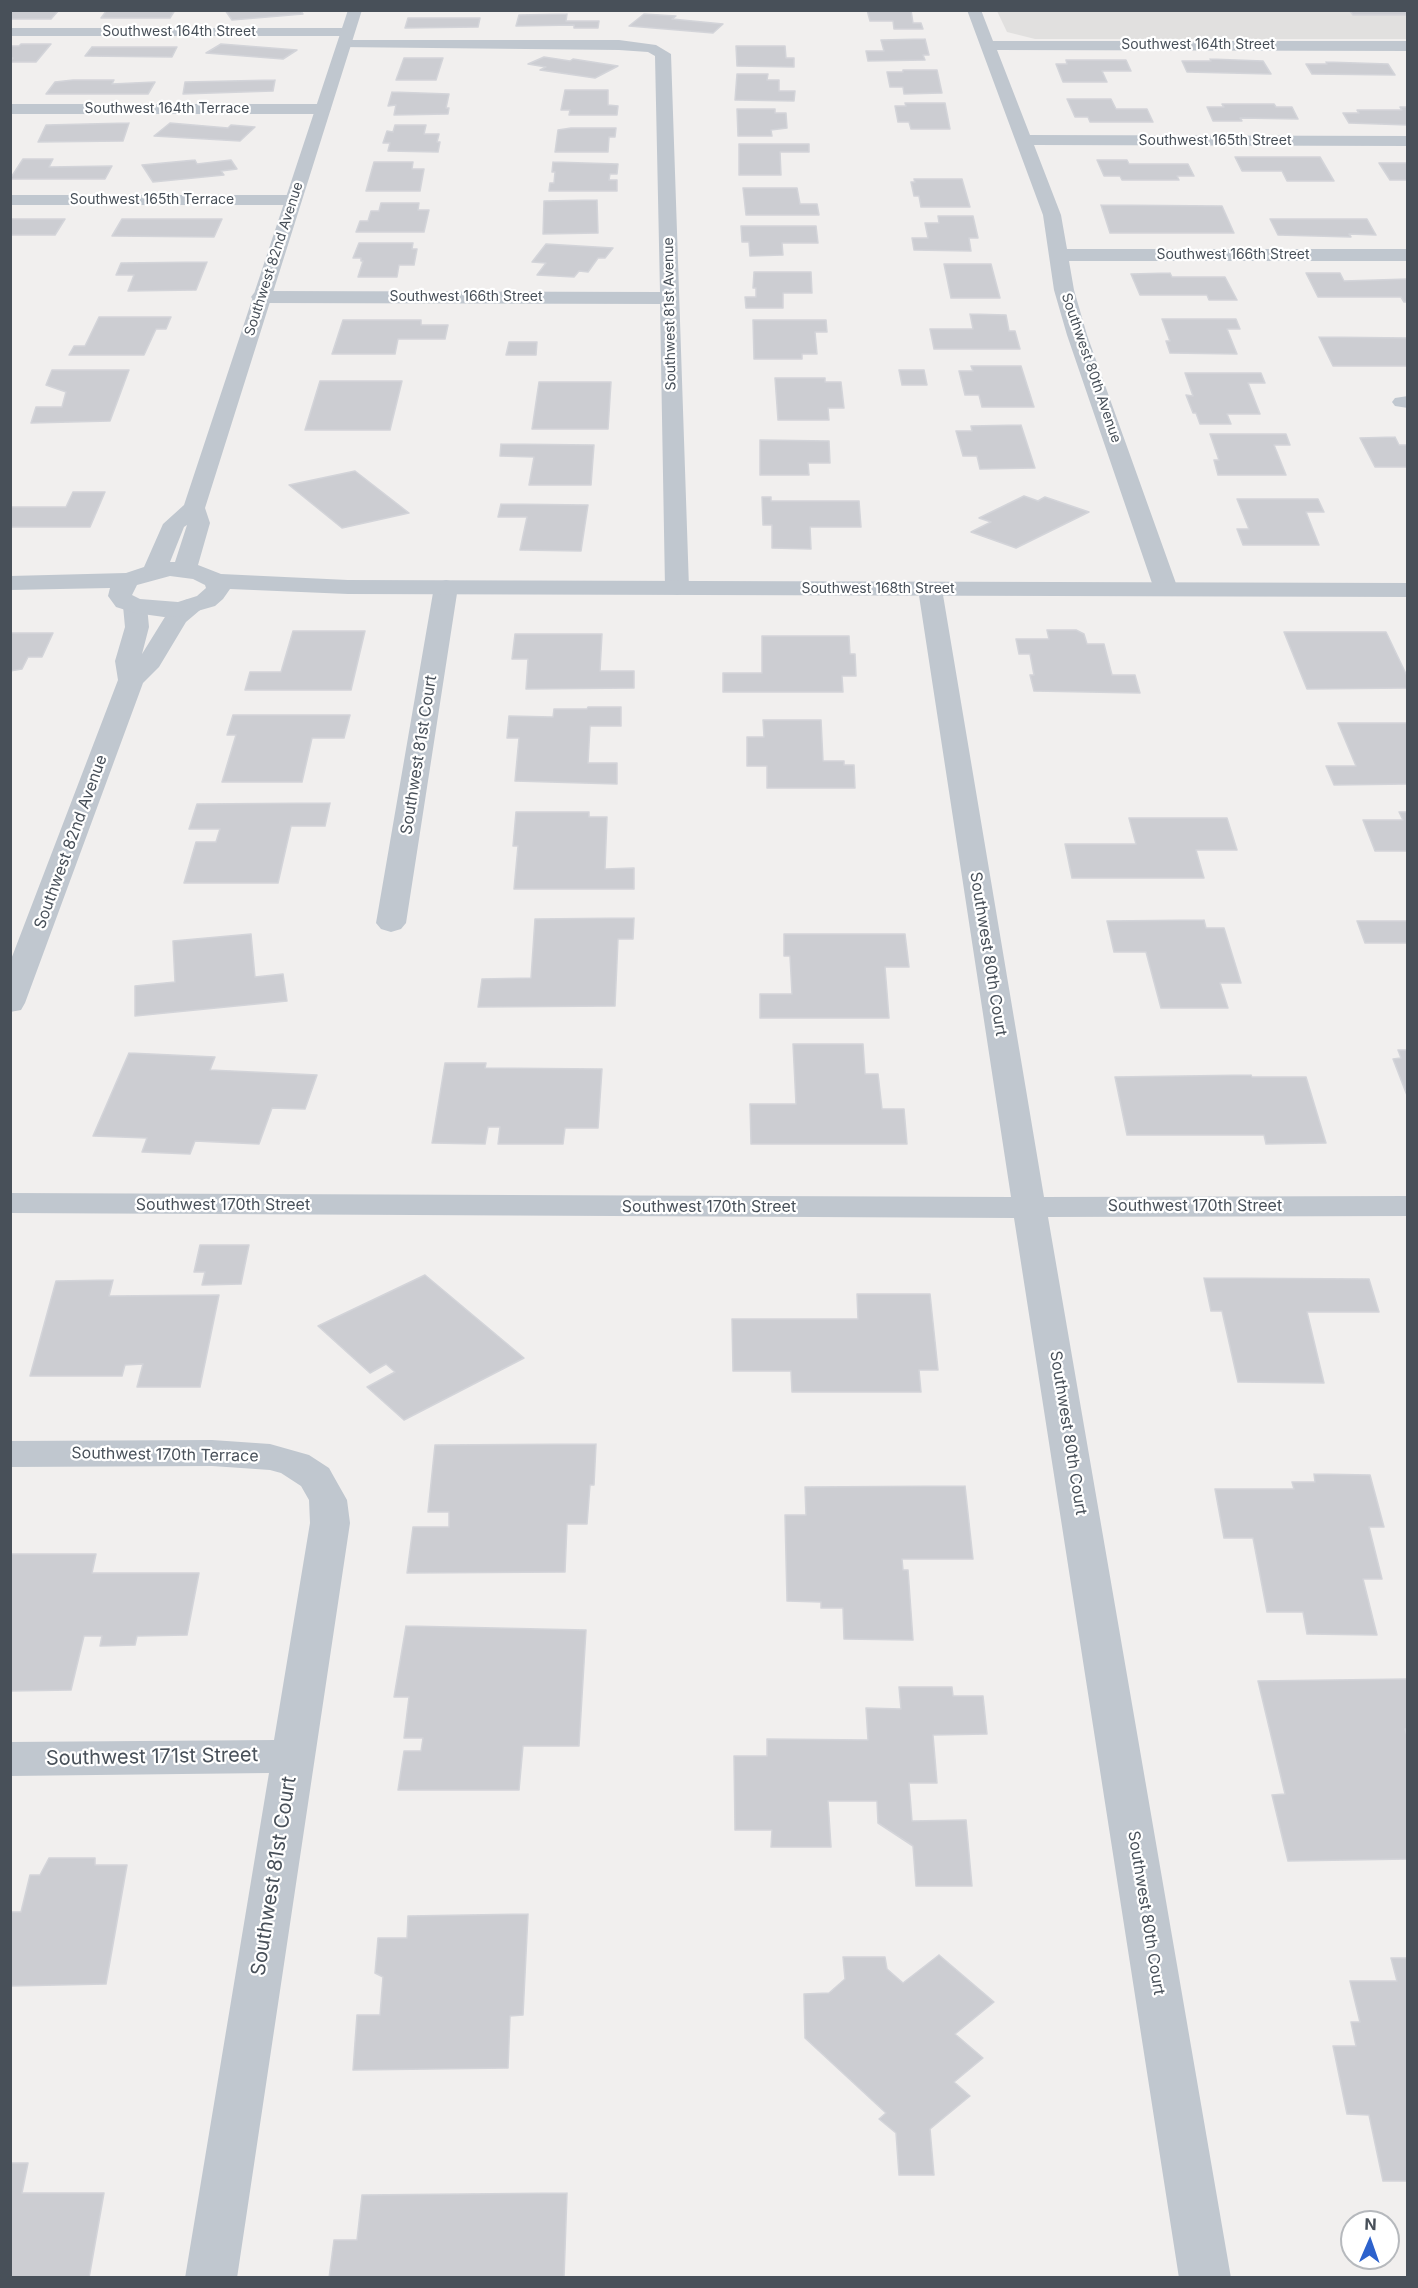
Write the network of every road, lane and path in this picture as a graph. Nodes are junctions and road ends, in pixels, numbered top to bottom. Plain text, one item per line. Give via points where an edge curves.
1 (355, 10) edge
2 (974, 10) edge
3 (10, 32) edge
4 (345, 38) junction
5 (988, 45) junction
6 (1407, 46) edge
7 (651, 48) joint
8 (10, 109) edge
9 (323, 109) junction
10 (1022, 140) junction
11 (1407, 141) edge
12 (10, 200) edge
13 (293, 200) junction
14 (1059, 255) junction
15 (1407, 255) edge
16 (261, 297) junction
17 (671, 298) junction
18 (194, 508) junction
19 (185, 570) junction
20 (154, 571) junction
21 (10, 583) edge
22 (446, 587) junction
23 (677, 588) junction
24 (930, 589) junction
25 (1166, 589) junction
26 (1407, 590) edge
27 (10, 592) edge
28 (128, 594) junction
29 (208, 594) junction
30 (131, 680) junction
31 (391, 923) dead end
32 (10, 1003) edge
33 (10, 1203) edge
34 (1407, 1206) edge
35 (1029, 1207) junction
36 (10, 1454) edge
37 (315, 1478) joint
38 (294, 1756) junction
39 (10, 1759) edge
40 (211, 2277) edge
41 (1205, 2277) edge

1 - 4 street, Southwest 82nd Avenue
2 - 5 street, Southwest 80th Avenue
3 - 4 street, Southwest 164th Street
4 - 7 street, Southwest 164th Street
4 - 9 street, Southwest 82nd Avenue
5 - 6 street, Southwest 164th Street
5 - 10 street, Southwest 80th Avenue
7 - 17 street, Southwest 81st Avenue via 663,54
8 - 9 street, Southwest 164th Terrace
9 - 13 street, Southwest 82nd Avenue
10 - 11 street, Southwest 165th Street
10 - 14 street, Southwest 80th Avenue via 1052,215
12 - 13 street, Southwest 165th Terrace
13 - 16 street, Southwest 82nd Avenue
14 - 15 street, Southwest 166th Street
14 - 25 street, Southwest 80th Avenue via 1077,335
16 - 17 street, Southwest 166th Street
16 - 18 street, Southwest 82nd Avenue
17 - 23 street, Southwest 81st Avenue
18 - 19 street, Southwest 82nd Avenue via 199,523
18 - 20 street, Southwest 82nd Avenue via 174,524
19 - 20 street
19 - 29 street via 209,576
20 - 28 street
21 - 28 street
22 - 23 street, Southwest 168th Street
22 - 29 street, Southwest 168th Street
22 - 31 street, Southwest 81st Court
23 - 24 street, Southwest 168th Street
24 - 25 street, Southwest 168th Street
24 - 35 street, Southwest 80th Court
25 - 26 street, Southwest 168th Street
27 - 28 street
28 - 29 street via 164,610
28 - 30 street, Southwest 82nd Avenue via 137,627 128,661
29 - 30 street, Southwest 82nd Avenue via 177,617 150,662
30 - 32 street, Southwest 82nd Avenue
33 - 35 street, Southwest 170th Street
34 - 35 street, Southwest 170th Street
35 - 41 street, Southwest 80th Court
36 - 37 street, Southwest 170th Terrace via 247,1455 295,1464
37 - 38 street, Southwest 81st Court via 328,1500 330,1523
38 - 39 street, Southwest 171st Street
38 - 40 street, Southwest 81st Court

